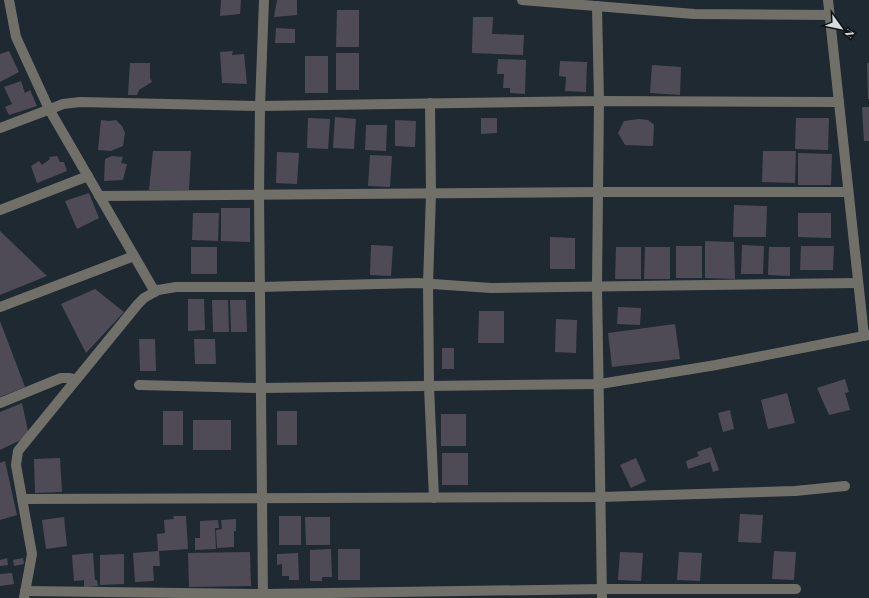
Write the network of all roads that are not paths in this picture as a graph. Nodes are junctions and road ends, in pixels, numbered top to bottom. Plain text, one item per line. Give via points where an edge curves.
1 (9, 0) edge
2 (264, 0) edge
3 (522, 0) edge
4 (828, 0) edge
5 (597, 6) junction
6 (829, 15) junction
7 (599, 101) junction
8 (839, 102) junction
9 (430, 103) junction
10 (260, 106) junction
11 (49, 109) junction
12 (0, 128) edge
13 (88, 176) junction
14 (599, 192) junction
15 (848, 192) junction
16 (431, 194) junction
17 (260, 195) junction
18 (100, 196) junction
19 (0, 210) edge
20 (134, 256) junction
21 (858, 283) junction
22 (428, 284) junction
23 (597, 285) junction
24 (260, 287) junction
25 (155, 292) junction
26 (0, 307) edge
27 (866, 336) edge
28 (76, 380) junction
29 (600, 384) junction
30 (139, 385) dead end
31 (429, 387) junction
32 (260, 388) junction
33 (0, 403) edge
34 (845, 486) dead end
35 (263, 498) junction
36 (434, 498) junction
37 (601, 498) junction
38 (23, 499) junction
39 (796, 589) dead end
40 (25, 594) edge
41 (602, 594) edge
42 (430, 595) edge
43 (263, 596) edge

1 - 11 street via 16,37
2 - 10 street
3 - 5 street
4 - 6 street
5 - 6 street via 694,14
5 - 7 street
6 - 8 street
7 - 8 street
7 - 9 street
7 - 14 street
8 - 15 street
9 - 10 street
9 - 16 street
10 - 11 street via 80,102
10 - 17 street
11 - 12 street
11 - 13 street
13 - 18 street
13 - 19 street
14 - 15 street
14 - 16 street
14 - 23 street
15 - 21 street
16 - 17 street
16 - 22 street
17 - 18 street
17 - 24 street
18 - 20 street
20 - 25 street
20 - 26 street
21 - 23 street
21 - 27 street
22 - 23 street via 491,288
22 - 24 street
22 - 31 street
23 - 29 street
24 - 25 street via 176,287
24 - 32 street
25 - 28 street via 138,304
27 - 29 street
28 - 33 street via 61,378
28 - 38 street via 18,451 16,465
29 - 31 street
29 - 37 street
30 - 32 street
31 - 32 street
31 - 36 street
32 - 35 street
34 - 37 street via 794,491
35 - 36 street
35 - 38 street
35 - 43 street
36 - 37 street
37 - 41 street
38 - 40 street via 32,554
39 - 41 street
40 - 43 street
41 - 42 street
42 - 43 street

